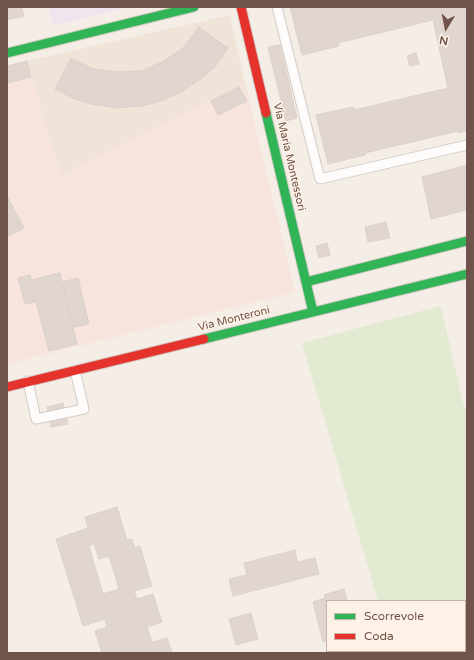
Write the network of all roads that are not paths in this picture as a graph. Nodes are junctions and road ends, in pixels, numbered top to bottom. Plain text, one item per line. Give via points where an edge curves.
1 (194, 7) edge
2 (241, 7) edge
3 (277, 7) edge
4 (7, 53) edge
5 (467, 145) edge
6 (467, 241) edge
7 (467, 274) edge
8 (306, 282) junction
9 (313, 312) junction
10 (75, 370) junction
11 (28, 382) junction
12 (7, 386) edge

1 - 4 street
2 - 8 street, Via Maria Montessori
3 - 5 lane via 320,179
6 - 8 street
7 - 9 street, Via Monteroni
8 - 9 street, Via Maria Montessori
9 - 10 street, Via Monteroni
10 - 11 street, Via Monteroni
10 - 11 lane via 84,408 36,419
11 - 12 street, Via Monteroni

